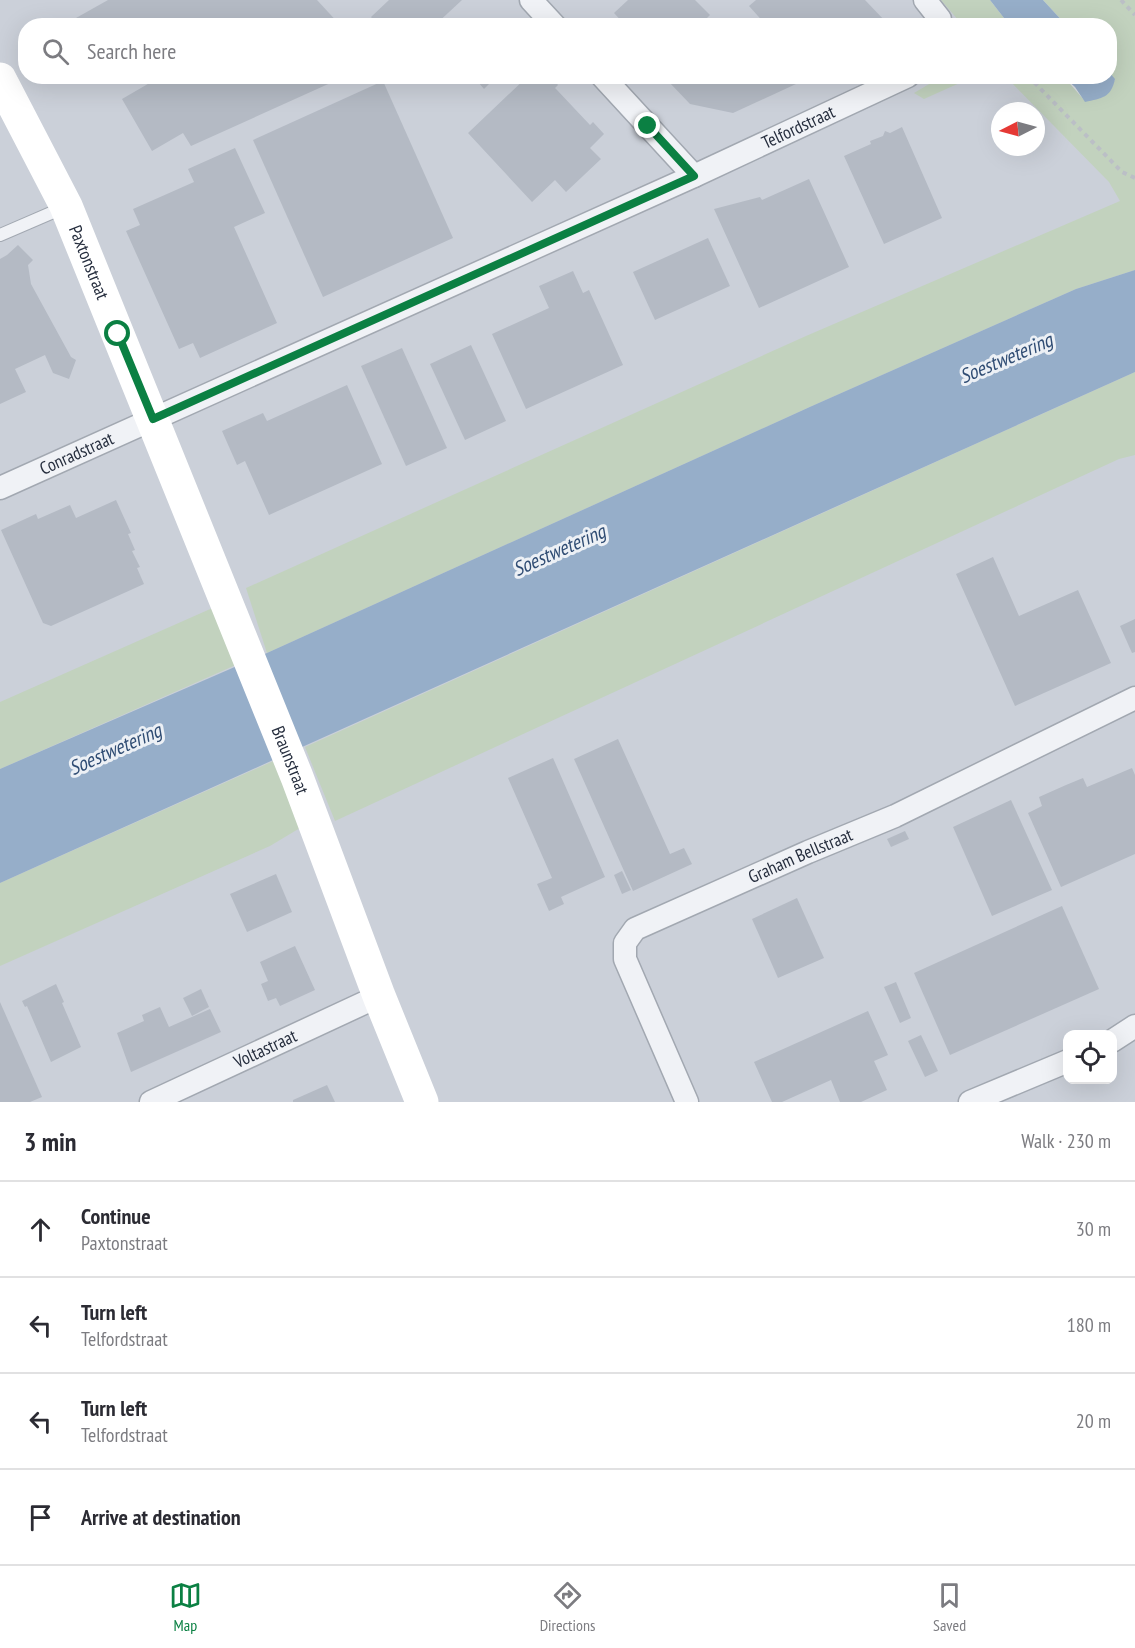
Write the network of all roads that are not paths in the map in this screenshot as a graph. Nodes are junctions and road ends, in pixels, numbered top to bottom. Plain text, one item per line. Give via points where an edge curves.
1 (531, 0) edge
2 (925, 0) edge
3 (548, 18) edge
4 (939, 18) edge
5 (0, 79) edge
6 (609, 84) edge
7 (893, 84) edge
8 (694, 176) junction
9 (66, 206) junction
10 (0, 235) edge
11 (153, 419) junction
12 (0, 488) edge
13 (1135, 698) edge
14 (379, 996) junction
15 (1135, 1026) edge
16 (1117, 1038) edge
17 (1063, 1063) edge
18 (151, 1102) edge
19 (423, 1102) edge
20 (687, 1102) edge
21 (970, 1102) edge

1 - 3 street
2 - 4 street
5 - 9 street, Paxtonstraat
6 - 8 street
7 - 8 street, Telfordstraat
8 - 11 street, Telfordstraat
9 - 10 lane, Paxtonstraat
9 - 11 street, Paxtonstraat
11 - 12 street, Conradstraat
11 - 14 street, Braunstraat via 297,777
13 - 20 street, Graham Bellstraat via 895,816 635,929 625,943 625,959
14 - 18 street, Voltastraat
14 - 19 street, Braunstraat
15 - 16 street
17 - 21 street

